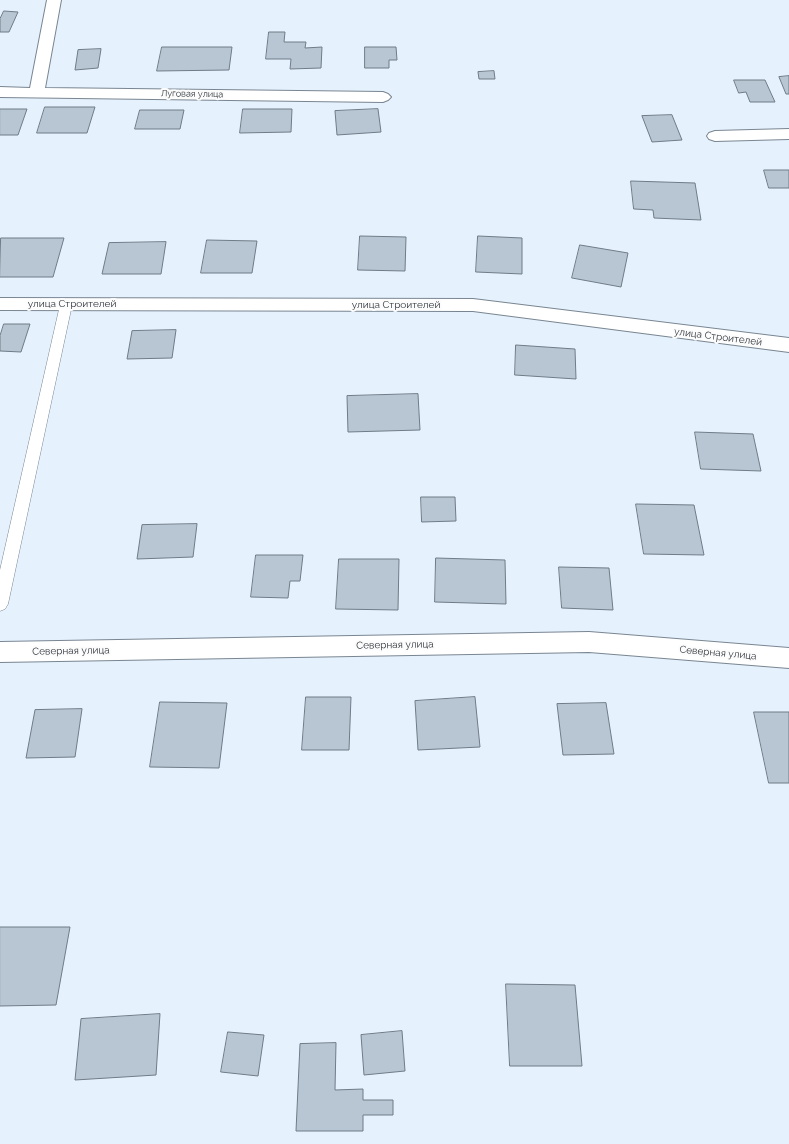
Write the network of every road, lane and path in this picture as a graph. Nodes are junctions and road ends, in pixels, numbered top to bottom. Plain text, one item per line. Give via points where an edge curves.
1 (54, 0) edge
2 (0, 92) edge
3 (37, 93) junction
4 (383, 96) dead end
5 (789, 134) edge
6 (715, 136) dead end
7 (0, 304) edge
8 (66, 305) junction
9 (789, 345) edge
10 (0, 604) edge
11 (0, 652) edge
12 (789, 658) edge

1 - 3 street
2 - 3 street, Луговая улица
3 - 4 street, Луговая улица
5 - 6 street
7 - 8 street, улица Строителей
8 - 9 street, улица Строителей via 473,305
8 - 10 lane
11 - 12 street, Северная улица via 589,642

